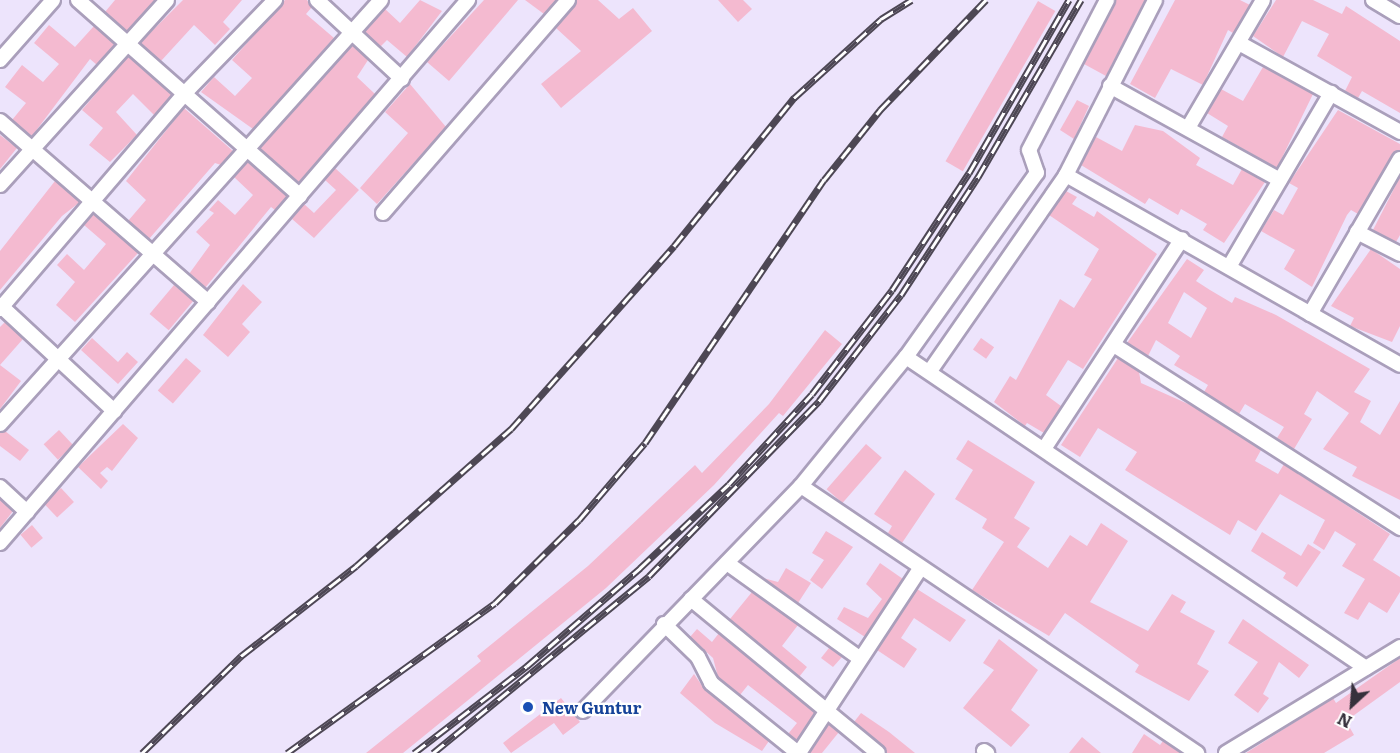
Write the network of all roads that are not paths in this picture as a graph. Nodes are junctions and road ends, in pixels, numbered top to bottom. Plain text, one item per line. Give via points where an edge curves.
1 (53, 0) edge
2 (78, 0) edge
3 (167, 0) edge
4 (275, 0) edge
5 (317, 0) edge
6 (381, 0) edge
7 (468, 0) edge
8 (568, 0) edge
9 (1107, 0) edge
10 (1155, 0) edge
11 (1263, 0) edge
12 (1373, 0) edge
13 (1400, 16) edge
14 (352, 32) junction
15 (1239, 42) junction
16 (129, 45) junction
17 (0, 60) edge
18 (402, 79) junction
19 (1110, 86) junction
20 (1331, 93) junction
21 (184, 94) junction
22 (0, 120) edge
23 (1188, 128) junction
24 (1400, 132) edge
25 (32, 148) junction
26 (246, 148) junction
27 (1400, 159) edge
28 (1066, 175) junction
29 (1280, 180) junction
30 (0, 185) edge
31 (300, 196) junction
32 (92, 201) junction
33 (383, 213) dead end
34 (1358, 232) junction
35 (1182, 239) junction
36 (152, 254) junction
37 (1400, 254) edge
38 (1228, 267) junction
39 (208, 302) junction
40 (1, 307) edge
41 (1310, 314) junction
42 (1114, 345) junction
43 (906, 357) junction
44 (59, 358) junction
45 (1400, 365) edge
46 (930, 371) junction
47 (114, 411) junction
48 (0, 424) edge
49 (1044, 449) junction
50 (801, 486) junction
51 (0, 487) edge
52 (27, 512) junction
53 (1400, 528) edge
54 (0, 543) edge
55 (727, 563) junction
56 (920, 569) junction
57 (691, 599) junction
58 (664, 624) junction
59 (1400, 647) edge
60 (859, 658) junction
61 (1366, 668) junction
62 (583, 711) dead end
63 (829, 713) junction
64 (798, 753) edge
65 (878, 753) edge
66 (1197, 753) edge
67 (1226, 753) edge

1 - 17 street
2 - 16 street
3 - 16 street
4 - 21 street
5 - 14 street
6 - 14 street
7 - 18 street
8 - 33 street
9 - 43 street via 1029,150 1037,173
10 - 19 street
11 - 15 street
12 - 13 street
14 - 18 street
14 - 26 street
15 - 20 street
15 - 23 street
16 - 21 street
16 - 25 street
18 - 31 street
19 - 23 street
19 - 28 street
20 - 24 street
20 - 29 street
21 - 26 street
21 - 32 street
22 - 25 street
23 - 29 street
25 - 30 street
25 - 32 street
26 - 31 street
26 - 36 street
27 - 34 street
28 - 35 street
28 - 46 street
29 - 38 street
31 - 39 street
32 - 36 street
32 - 40 street
34 - 37 street
34 - 41 street
35 - 38 street
35 - 42 street
36 - 39 street
36 - 44 street
38 - 41 street
39 - 47 street
40 - 44 street
41 - 45 street
42 - 49 street
42 - 53 street
43 - 46 street
43 - 50 street
44 - 47 street
44 - 48 street
46 - 49 street
47 - 52 street
49 - 61 street
50 - 55 street
50 - 56 street
51 - 52 street
52 - 54 street
55 - 57 street
55 - 60 street
56 - 60 street
56 - 66 street
57 - 58 street
57 - 63 street
58 - 62 street
58 - 64 street via 698,657 711,683
59 - 61 street
60 - 63 street
61 - 67 street
63 - 64 street
63 - 65 street

